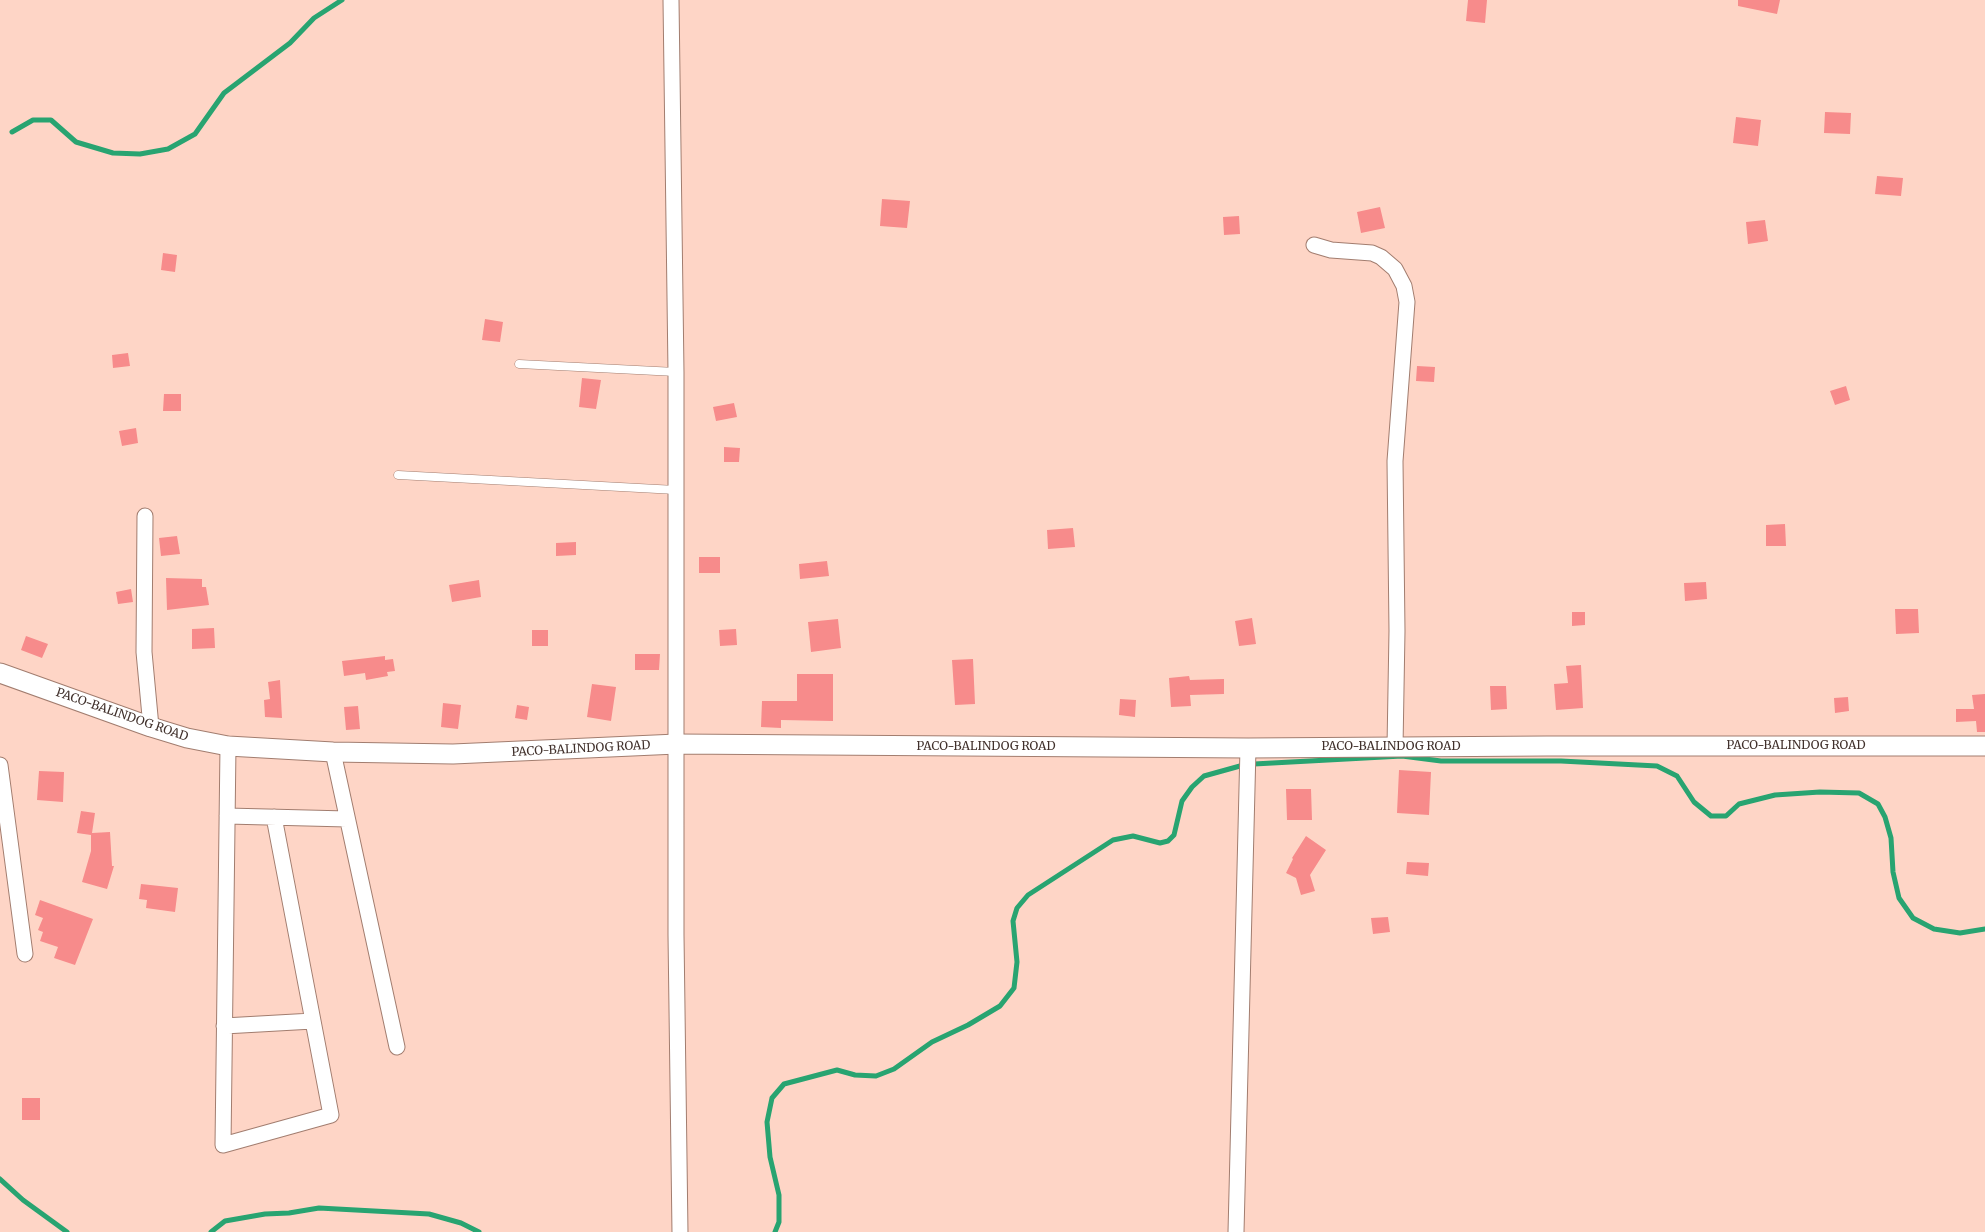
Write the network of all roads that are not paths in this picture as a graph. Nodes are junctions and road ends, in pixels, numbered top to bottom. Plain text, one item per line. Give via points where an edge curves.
1 (671, 0) edge
2 (1314, 245) dead end
3 (519, 364) dead end
4 (676, 372) junction
5 (398, 475) dead end
6 (676, 490) junction
7 (145, 516) dead end
8 (0, 673) edge
9 (151, 727) junction
10 (676, 744) junction
11 (228, 746) junction
12 (1985, 746) edge
13 (1395, 747) junction
14 (1248, 748) junction
15 (333, 752) junction
16 (0, 765) edge
17 (227, 816) junction
18 (274, 817) junction
19 (347, 819) junction
20 (25, 954) dead end
21 (313, 1021) junction
22 (224, 1026) junction
23 (397, 1046) dead end
24 (680, 1232) edge
25 (1236, 1232) edge

1 - 4 street
2 - 13 street via 1381,257 1395,269 1408,302 1395,461
3 - 4 lane
4 - 6 street
5 - 6 lane
6 - 10 street
7 - 9 street via 144,652
8 - 9 street, PACO-BALINDOG ROAD
9 - 11 street, PACO-BALINDOG ROAD
10 - 14 street, PACO-BALINDOG ROAD
10 - 15 street, PACO-BALINDOG ROAD via 452,754
10 - 24 street
11 - 15 street, PACO-BALINDOG ROAD
11 - 17 street
12 - 13 street, PACO-BALINDOG ROAD
13 - 14 street, PACO-BALINDOG ROAD
14 - 25 street
15 - 19 street
16 - 20 street
17 - 18 street
17 - 22 street
18 - 19 street
18 - 21 street
19 - 23 street
21 - 22 street
21 - 22 street via 331,1115 223,1145

